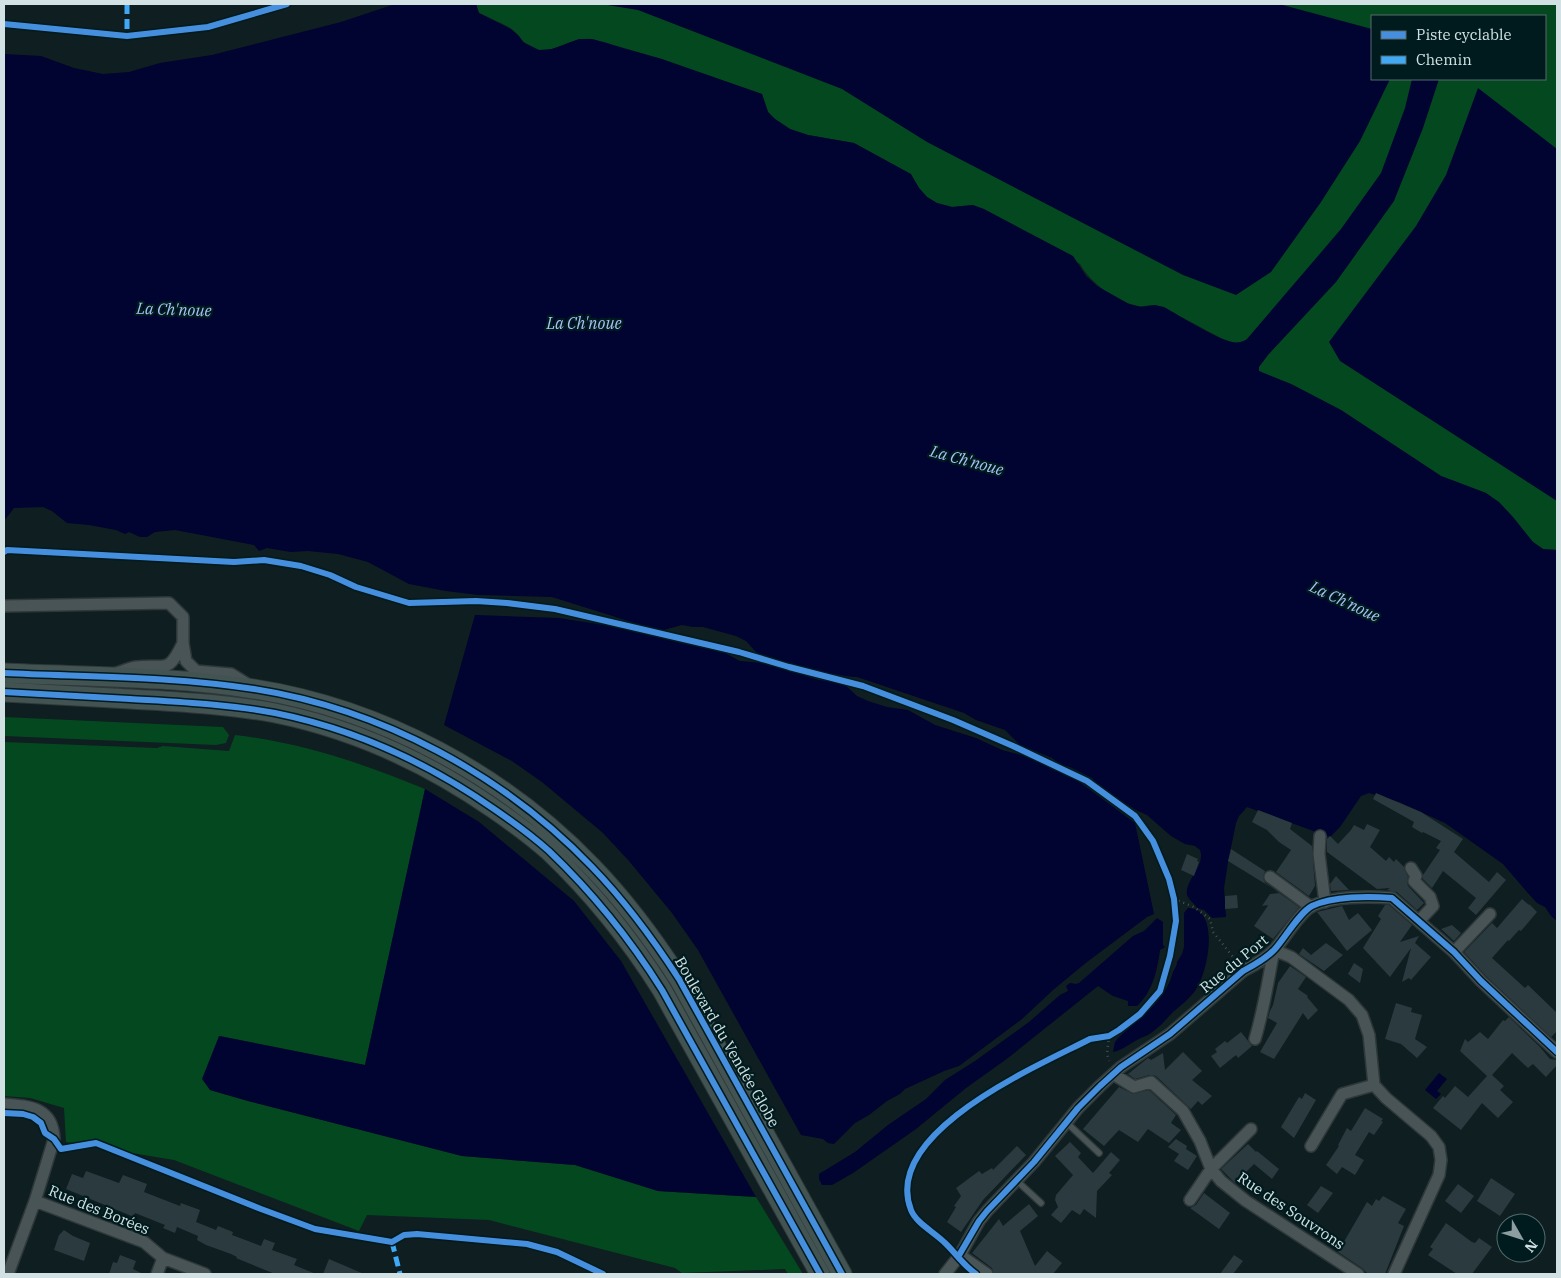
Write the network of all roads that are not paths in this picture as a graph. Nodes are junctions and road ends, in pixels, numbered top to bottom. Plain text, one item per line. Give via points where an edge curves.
1 (4, 606) edge
2 (183, 643) junction
3 (4, 673) edge
4 (108, 676) junction
5 (254, 689) junction
6 (4, 692) edge
7 (1320, 836) dead end
8 (1411, 868) dead end
9 (1270, 877) dead end
10 (1325, 902) junction
11 (1311, 907) junction
12 (1490, 914) dead end
13 (1419, 921) junction
14 (1274, 950) junction
15 (1454, 952) junction
16 (1255, 1039) dead end
17 (1557, 1052) edge
18 (1114, 1074) junction
19 (1374, 1085) junction
20 (4, 1104) edge
21 (1066, 1122) junction
22 (1251, 1129) dead end
23 (1311, 1146) dead end
24 (1099, 1153) dead end
25 (1211, 1168) junction
26 (1017, 1181) junction
27 (1190, 1200) dead end
28 (35, 1201) junction
29 (1041, 1203) dead end
30 (960, 1254) junction
31 (163, 1258) junction
32 (8, 1274) edge
33 (157, 1274) edge
34 (205, 1274) edge
35 (820, 1274) edge
36 (842, 1274) edge
37 (945, 1274) edge
38 (986, 1274) edge
39 (1358, 1274) edge
40 (1394, 1274) edge

1 - 2 street via 168,603 183,617
2 - 4 street via 170,665 135,667
2 - 5 street via 186,661 196,671 231,674
3 - 4 main road, Boulevard du Vendée Globe
4 - 5 main road, Boulevard du Vendée Globe
5 - 36 main road, Boulevard du Vendée Globe via 342,711 394,730 448,756 523,805 592,866 646,931 679,979
6 - 35 main road, Boulevard du Vendée Globe via 204,703 277,714 332,728 404,756 472,793 511,820 548,850 610,916 638,952
7 - 10 street
8 - 13 street via 1416,876 1414,881 1430,896 1433,906
9 - 11 street
10 - 11 street, Rue du Port
10 - 13 street, Rue du Port via 1347,898 1392,898
11 - 14 street, Rue du Port
12 - 15 street
13 - 15 street, Rue du Port
14 - 16 street via 1264,1009
14 - 18 street, Rue du Port via 1243,971 1170,1034
14 - 19 street via 1292,957 1349,1000 1362,1015 1369,1035
15 - 17 street, Rue du Port
18 - 21 street, Rue du Port
18 - 25 street, Rue des Souvrons via 1134,1087 1151,1082 1183,1111
19 - 23 street via 1342,1094
19 - 40 street via 1431,1136 1439,1147 1441,1160 1439,1175
20 - 28 street via 36,1108 54,1129 54,1139
21 - 24 lane
21 - 26 street, Rue du Port
22 - 25 street
25 - 27 street
25 - 39 street, Rue des Souvrons via 1221,1181 1246,1201
26 - 29 lane
26 - 30 street, Rue du Port via 979,1221
28 - 31 street, Rue des Borées via 144,1242
28 - 32 street
30 - 37 street, Rue du Port
30 - 38 street
31 - 33 street
31 - 34 street, Rue des Borées

